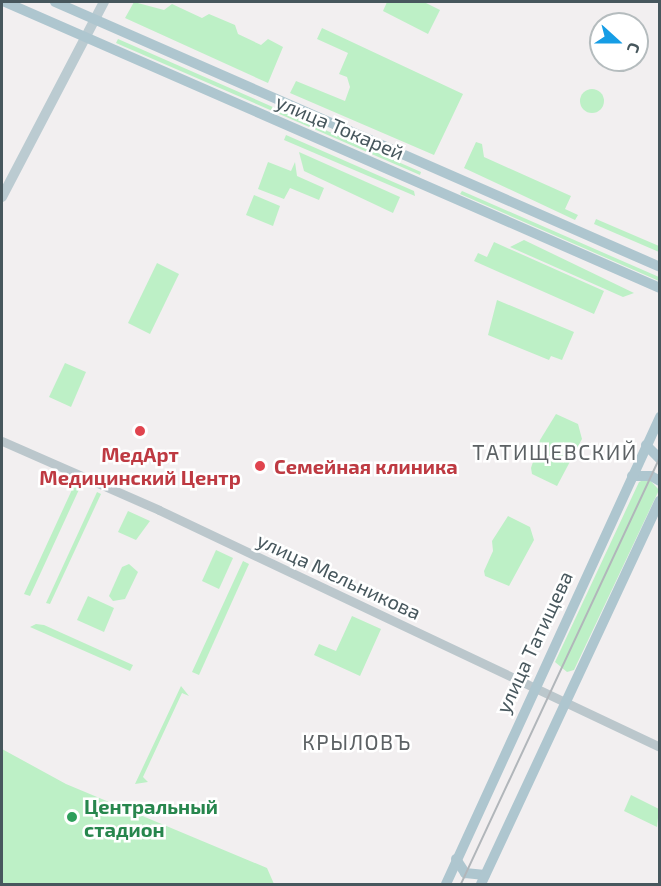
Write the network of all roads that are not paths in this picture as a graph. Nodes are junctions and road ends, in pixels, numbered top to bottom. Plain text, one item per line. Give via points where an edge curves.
1 (5, 2) edge
2 (55, 2) edge
3 (104, 2) edge
4 (94, 19) junction
5 (84, 38) junction
6 (2, 197) edge
7 (660, 267) edge
8 (660, 288) edge
9 (660, 417) edge
10 (2, 441) edge
11 (646, 445) junction
12 (660, 459) edge
13 (632, 476) junction
14 (660, 481) edge
15 (660, 501) edge
16 (533, 688) junction
17 (565, 702) junction
18 (660, 747) edge
19 (456, 859) junction
20 (483, 880) edge
21 (446, 885) edge

1 - 5 main road, улица Токарей
2 - 4 main road, улица Токарей
3 - 4 main road
4 - 5 main road
4 - 7 main road, улица Токарей
5 - 6 main road
5 - 8 main road, улица Токарей
9 - 11 main road, улица Татищева
10 - 16 street, улица Мельникова via 159,510
11 - 12 main road
11 - 13 main road, улица Татищева
13 - 14 main road
13 - 16 main road, улица Татищева
15 - 17 main road
16 - 17 street, улица Мельникова
16 - 19 main road, улица Татищева
17 - 18 street, улица Мельникова
17 - 20 main road
19 - 20 main road via 465,873
19 - 21 main road, улица Татищева

